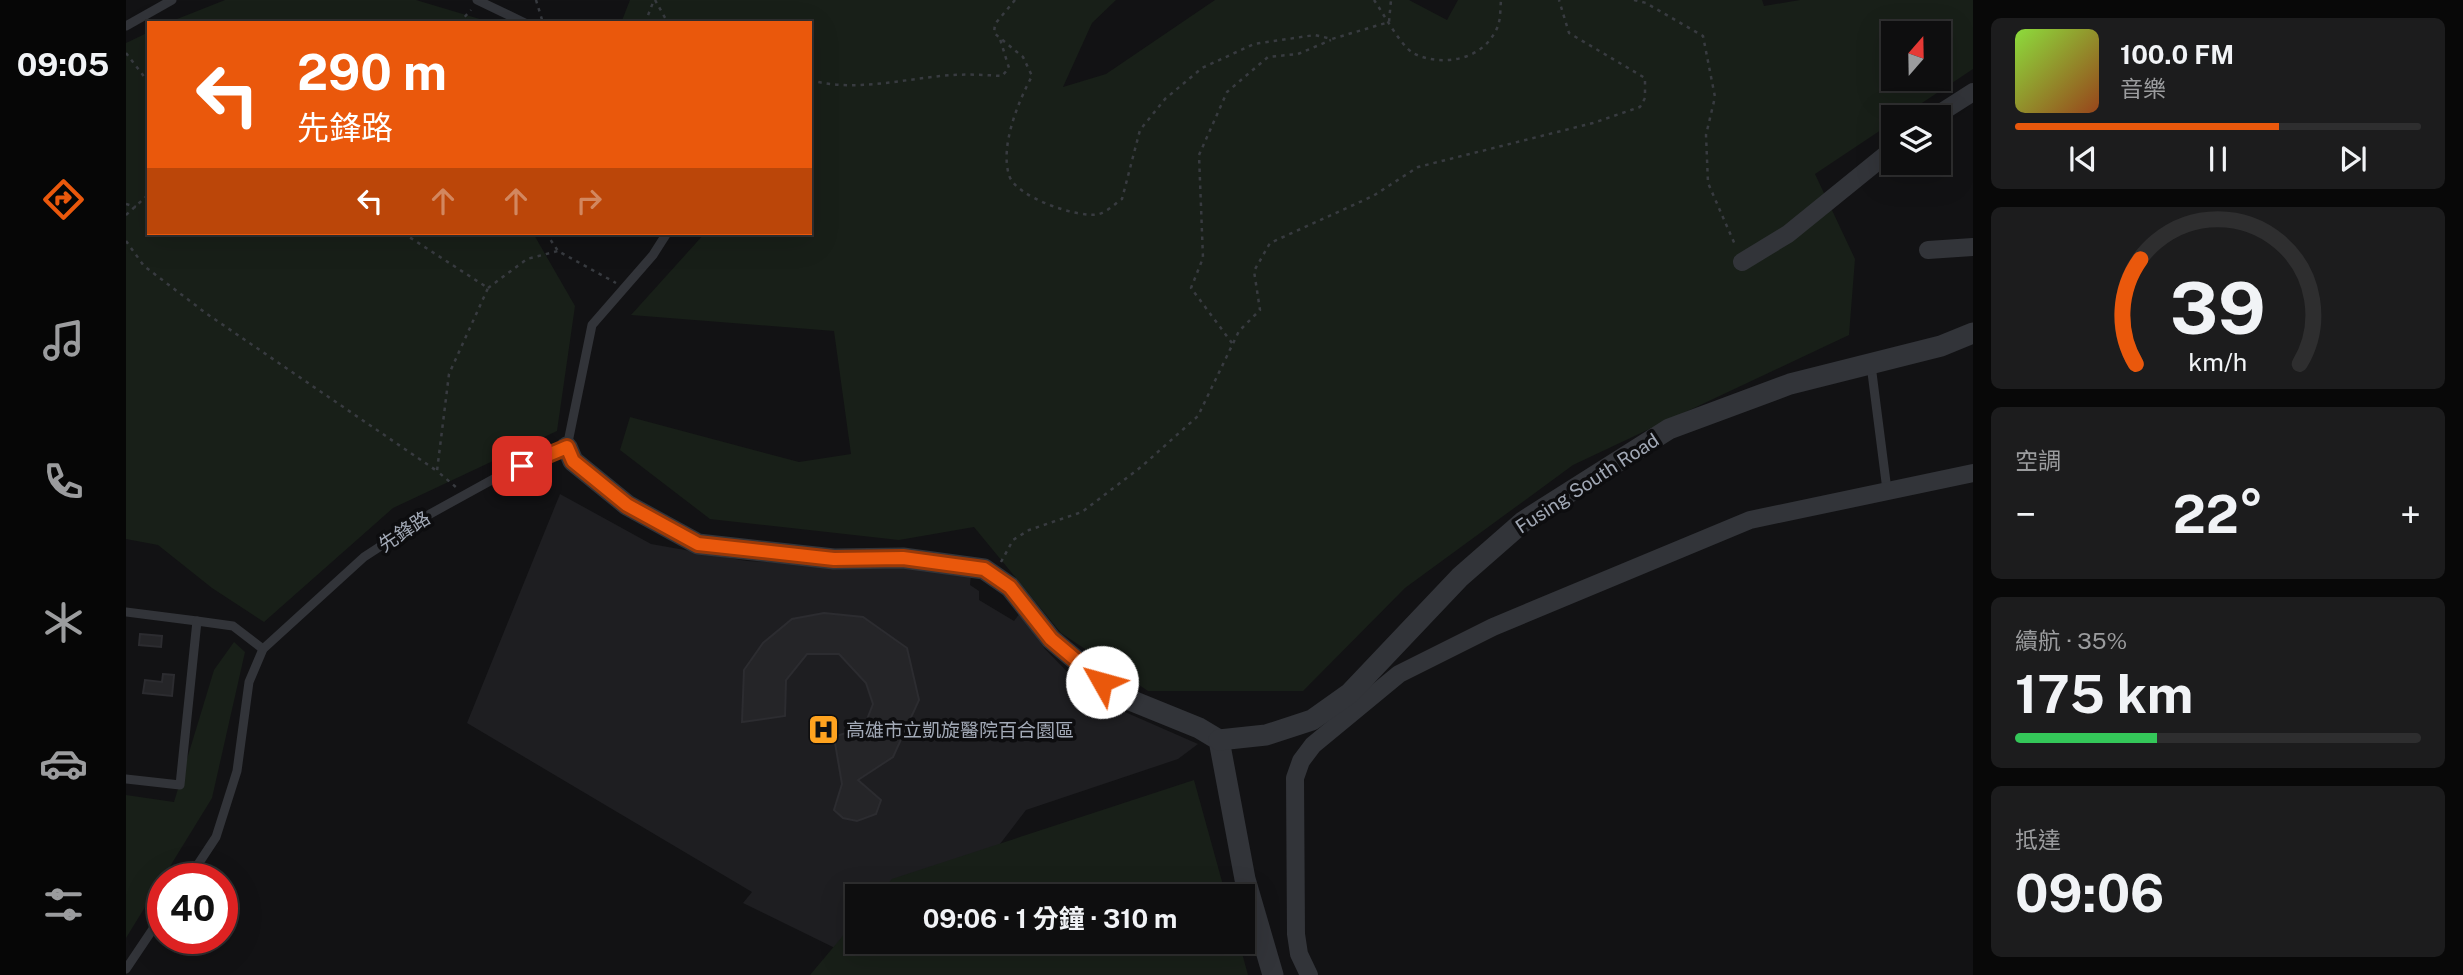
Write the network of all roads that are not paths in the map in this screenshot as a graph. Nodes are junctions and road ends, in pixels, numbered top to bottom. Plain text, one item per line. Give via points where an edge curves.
1 (172, 0) edge
2 (474, 4) edge
3 (520, 21) edge
4 (126, 26) edge
5 (1973, 92) edge
6 (1951, 106) edge
7 (1881, 159) edge
8 (666, 235) edge
9 (1973, 247) edge
10 (1928, 250) dead end
11 (1742, 262) road end
12 (1973, 333) edge
13 (1871, 365) junction
14 (567, 447) junction
15 (1973, 473) edge
16 (1887, 490) junction
17 (126, 612) edge
18 (197, 621) junction
19 (263, 649) junction
20 (1219, 740) junction
21 (126, 779) edge
22 (199, 863) edge
23 (147, 935) edge
24 (126, 969) edge
25 (1273, 975) edge
26 (1309, 975) edge

1 - 4 lane
2 - 3 lane
5 - 6 street
7 - 11 street via 1788,234
8 - 14 lane via 592,325
9 - 10 street
12 - 13 street, Fusing South Road
13 - 16 lane
13 - 20 street, Fusing South Road via 1790,384 1669,429 1524,521 1460,577 1350,693 1312,720 1266,735
14 - 19 lane, 先鋒路 via 499,475 364,557
14 - 20 street via 573,461 627,505 698,544 834,559 903,558 984,569 1010,587 1068,656 1102,682 1130,700
15 - 16 street
16 - 26 street via 1750,520 1493,627 1399,674 1313,745 1295,778 1296,934 1298,954
17 - 18 lane
18 - 19 lane via 233,626
18 - 21 lane via 180,785
19 - 22 lane, 先鋒路 via 249,682 237,771 216,837
20 - 25 street via 1245,879
23 - 24 lane

